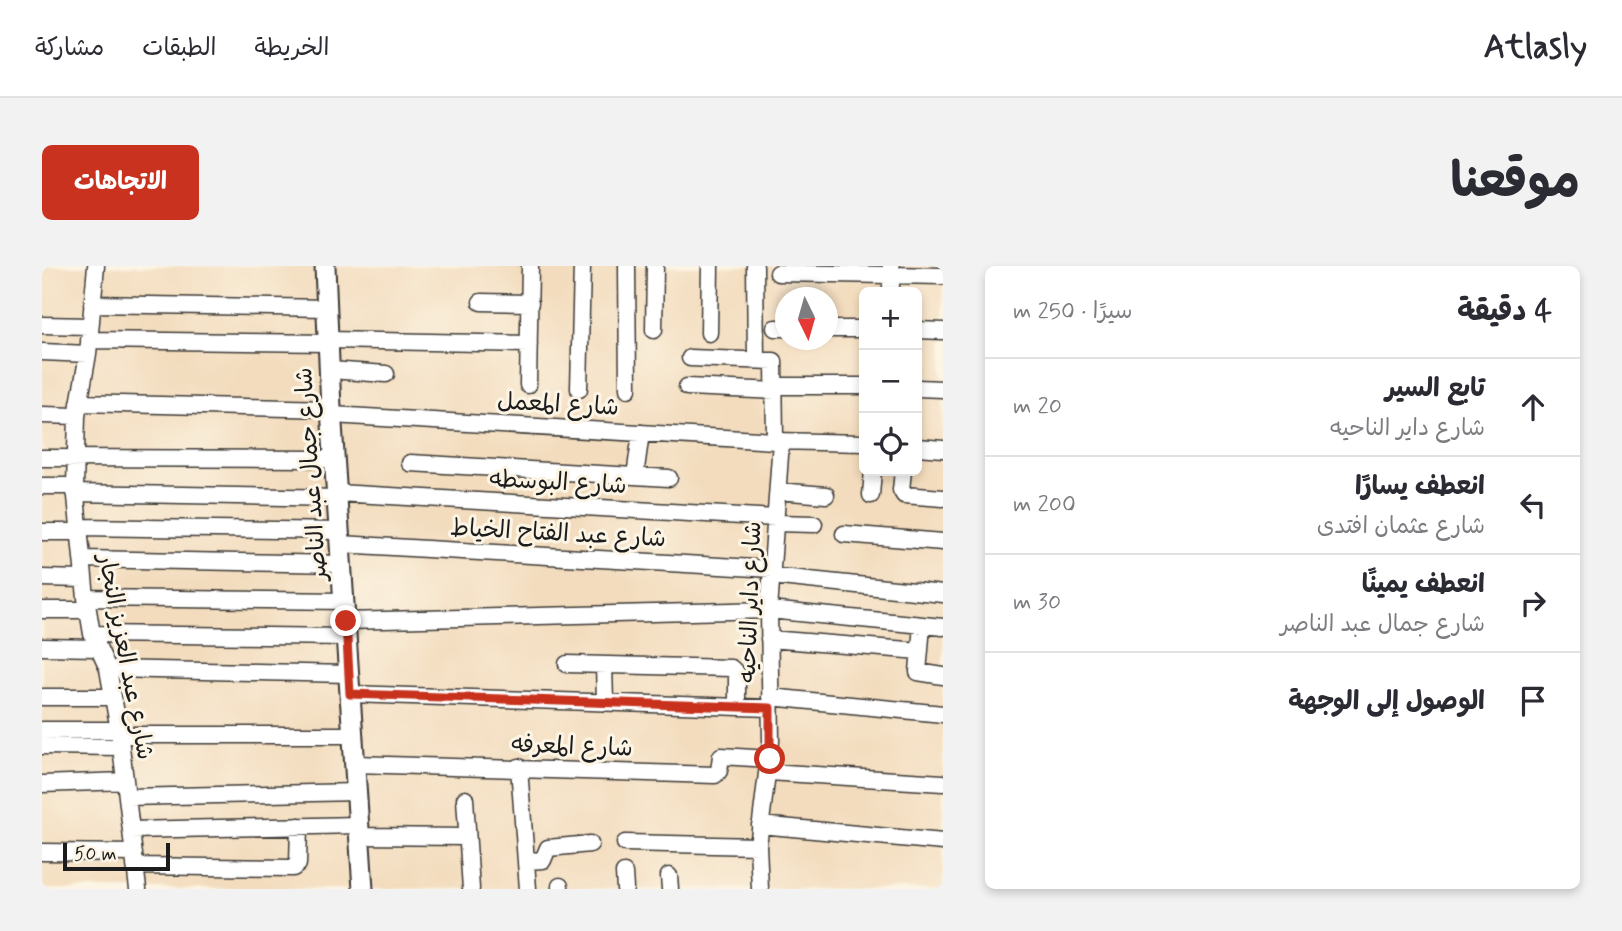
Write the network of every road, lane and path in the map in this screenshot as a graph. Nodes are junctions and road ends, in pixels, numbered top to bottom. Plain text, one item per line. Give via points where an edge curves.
1 (96, 266) edge
2 (329, 266) edge
3 (530, 266) edge
4 (582, 266) edge
5 (628, 266) edge
6 (655, 266) edge
7 (710, 266) edge
8 (755, 266) edge
9 (891, 270) edge
10 (778, 272) dead end
11 (943, 276) edge
12 (481, 302) dead end
13 (530, 303) junction
14 (92, 304) junction
15 (327, 308) junction
16 (42, 325) edge
17 (838, 328) edge
18 (859, 329) edge
19 (653, 330) dead end
20 (922, 330) edge
21 (943, 331) edge
22 (709, 333) dead end
23 (89, 340) junction
24 (329, 342) junction
25 (529, 344) junction
26 (42, 352) edge
27 (690, 358) dead end
28 (756, 360) junction
29 (330, 370) junction
30 (386, 374) dead end
31 (528, 385) dead end
32 (859, 386) edge
33 (687, 387) dead end
34 (628, 388) dead end
35 (922, 388) edge
36 (579, 389) dead end
37 (775, 389) junction
38 (943, 389) edge
39 (78, 409) junction
40 (331, 412) junction
41 (42, 415) edge
42 (641, 433) junction
43 (778, 441) junction
44 (859, 443) edge
45 (922, 447) edge
46 (943, 449) edge
47 (42, 458) edge
48 (75, 458) junction
49 (335, 459) junction
50 (410, 463) dead end
51 (635, 476) junction
52 (873, 476) edge
53 (902, 476) edge
54 (669, 478) dead end
55 (42, 486) edge
56 (75, 490) junction
57 (778, 491) junction
58 (337, 495) junction
59 (826, 495) dead end
60 (871, 495) dead end
61 (943, 498) edge
62 (776, 521) junction
63 (814, 524) dead end
64 (79, 530) junction
65 (42, 532) edge
66 (844, 534) dead end
67 (340, 537) junction
68 (943, 542) edge
69 (82, 559) junction
70 (342, 564) junction
71 (772, 573) junction
72 (42, 578) edge
73 (84, 579) junction
74 (943, 594) edge
75 (344, 601) junction
76 (87, 604) junction
77 (42, 610) edge
78 (769, 610) junction
79 (922, 625) junction
80 (943, 627) edge
81 (346, 629) junction
82 (769, 639) junction
83 (95, 641) junction
84 (42, 647) edge
85 (920, 651) junction
86 (567, 664) dead end
87 (604, 665) junction
88 (108, 669) junction
89 (349, 674) junction
90 (943, 676) edge
91 (350, 694) junction
92 (42, 696) edge
93 (113, 698) junction
94 (605, 702) junction
95 (770, 703) junction
96 (737, 707) junction
97 (943, 714) edge
98 (42, 730) edge
99 (353, 735) junction
100 (120, 737) junction
101 (42, 746) edge
102 (355, 764) junction
103 (770, 765) junction
104 (519, 767) junction
105 (943, 783) edge
106 (42, 784) edge
107 (126, 789) junction
108 (357, 792) junction
109 (465, 799) dead end
110 (760, 825) junction
111 (299, 826) junction
112 (131, 830) junction
113 (359, 830) junction
114 (466, 836) junction
115 (943, 842) edge
116 (625, 843) dead end
117 (590, 844) dead end
118 (758, 846) junction
119 (42, 852) edge
120 (135, 859) junction
121 (526, 861) junction
122 (138, 889) edge
123 (363, 889) edge
124 (471, 889) edge
125 (528, 889) edge
126 (760, 889) edge

1 - 14 street, شارع عبد العزيز النجار
2 - 15 street, شارع جمال عبد الناصر
3 - 13 street
4 - 36 street
5 - 34 street
6 - 19 street
7 - 22 street
8 - 28 street
9 - 10 street
9 - 11 street
12 - 13 street
13 - 25 street
14 - 15 street
14 - 23 street, شارع عبد العزيز النجار
15 - 24 street, شارع جمال عبد الناصر
16 - 23 street
17 - 18 street
20 - 21 street
23 - 24 street
23 - 26 street
23 - 39 street, شارع عبد العزيز النجار
24 - 25 street
24 - 29 street, شارع جمال عبد الناصر
25 - 31 street
27 - 28 street
28 - 37 street via 775,361
29 - 30 street
29 - 40 street, شارع جمال عبد الناصر
32 - 37 street
33 - 37 street
35 - 38 street
37 - 43 street, شارع داير الناحيه
39 - 40 street, شارع المعمل
39 - 41 street, شارع المعمل
39 - 48 street, شارع عبد العزيز النجار
40 - 42 street, شارع المعمل
40 - 49 street, شارع جمال عبد الناصر
42 - 43 street, شارع المعمل
42 - 51 street
43 - 44 street, شارع المعمل
43 - 57 street, شارع داير الناحيه
45 - 46 street
47 - 48 street
48 - 49 street
48 - 56 street, شارع عبد العزيز النجار
49 - 58 street, شارع جمال عبد الناصر
50 - 51 street
51 - 54 street
52 - 60 street
53 - 61 street via 904,495
55 - 56 street, شارع البوسطه
56 - 58 street, شارع البوسطه
56 - 64 street, شارع عبد العزيز النجار
57 - 59 street
57 - 62 street, شارع داير الناحيه
58 - 62 street, شارع البوسطه
58 - 67 street, شارع جمال عبد الناصر
62 - 63 street, شارع البوسطه
62 - 71 street, شارع داير الناحيه
64 - 65 street, شارع عبد الفتاح الخياط
64 - 67 street, شارع عبد الفتاح الخياط
64 - 69 street, شارع عبد العزيز النجار
66 - 68 street
67 - 70 street, شارع جمال عبد الناصر
67 - 71 street, شارع عبد الفتاح الخياط
69 - 70 street
69 - 73 street, شارع عبد العزيز النجار
70 - 75 street, شارع جمال عبد الناصر
71 - 74 street, شارع عبد الفتاح الخياط
71 - 78 street, شارع داير الناحيه
72 - 73 street
73 - 76 street, شارع عبد العزيز النجار
75 - 76 street
75 - 81 street, شارع جمال عبد الناصر
76 - 77 street
76 - 83 street, شارع عبد العزيز النجار
78 - 79 street
78 - 81 street
78 - 82 street, شارع داير الناحيه
79 - 80 street
79 - 85 street
81 - 83 street
81 - 89 street, شارع جمال عبد الناصر
82 - 85 street
82 - 95 street, شارع داير الناحيه
83 - 84 street
83 - 88 street, شارع عبد العزيز النجار
85 - 90 street via 918,672
86 - 87 street
87 - 94 street
87 - 96 street via 731,668 737,674
88 - 89 street
88 - 93 street, شارع عبد العزيز النجار
89 - 91 street, شارع جمال عبد الناصر
91 - 94 street
91 - 99 street, شارع جمال عبد الناصر
92 - 93 street
93 - 100 street, شارع عبد العزيز النجار
94 - 96 street
95 - 96 street
95 - 97 street
95 - 103 street, شارع داير الناحيه
98 - 100 street
99 - 100 street
99 - 102 street, شارع جمال عبد الناصر
100 - 101 street
100 - 107 street, شارع عبد العزيز النجار
102 - 104 street, شارع المعرفه
102 - 108 street, شارع جمال عبد الناصر
103 - 104 street, شارع المعرفه via 721,756 715,775
103 - 105 street
103 - 110 street, شارع داير الناحيه
104 - 121 street
106 - 107 street
107 - 108 street
107 - 112 street, شارع عبد العزيز النجار
108 - 113 street, شارع جمال عبد الناصر
109 - 114 street
110 - 115 street
110 - 118 street, شارع داير الناحيه
111 - 112 street
111 - 113 street
111 - 120 street via 295,867
112 - 120 street, شارع عبد العزيز النجار
113 - 114 street
113 - 123 street, شارع جمال عبد الناصر
114 - 124 street
116 - 118 street
117 - 121 street via 548,848 543,859
118 - 126 street, شارع داير الناحيه
119 - 120 street
120 - 122 street, شارع عبد العزيز النجار
121 - 125 street

